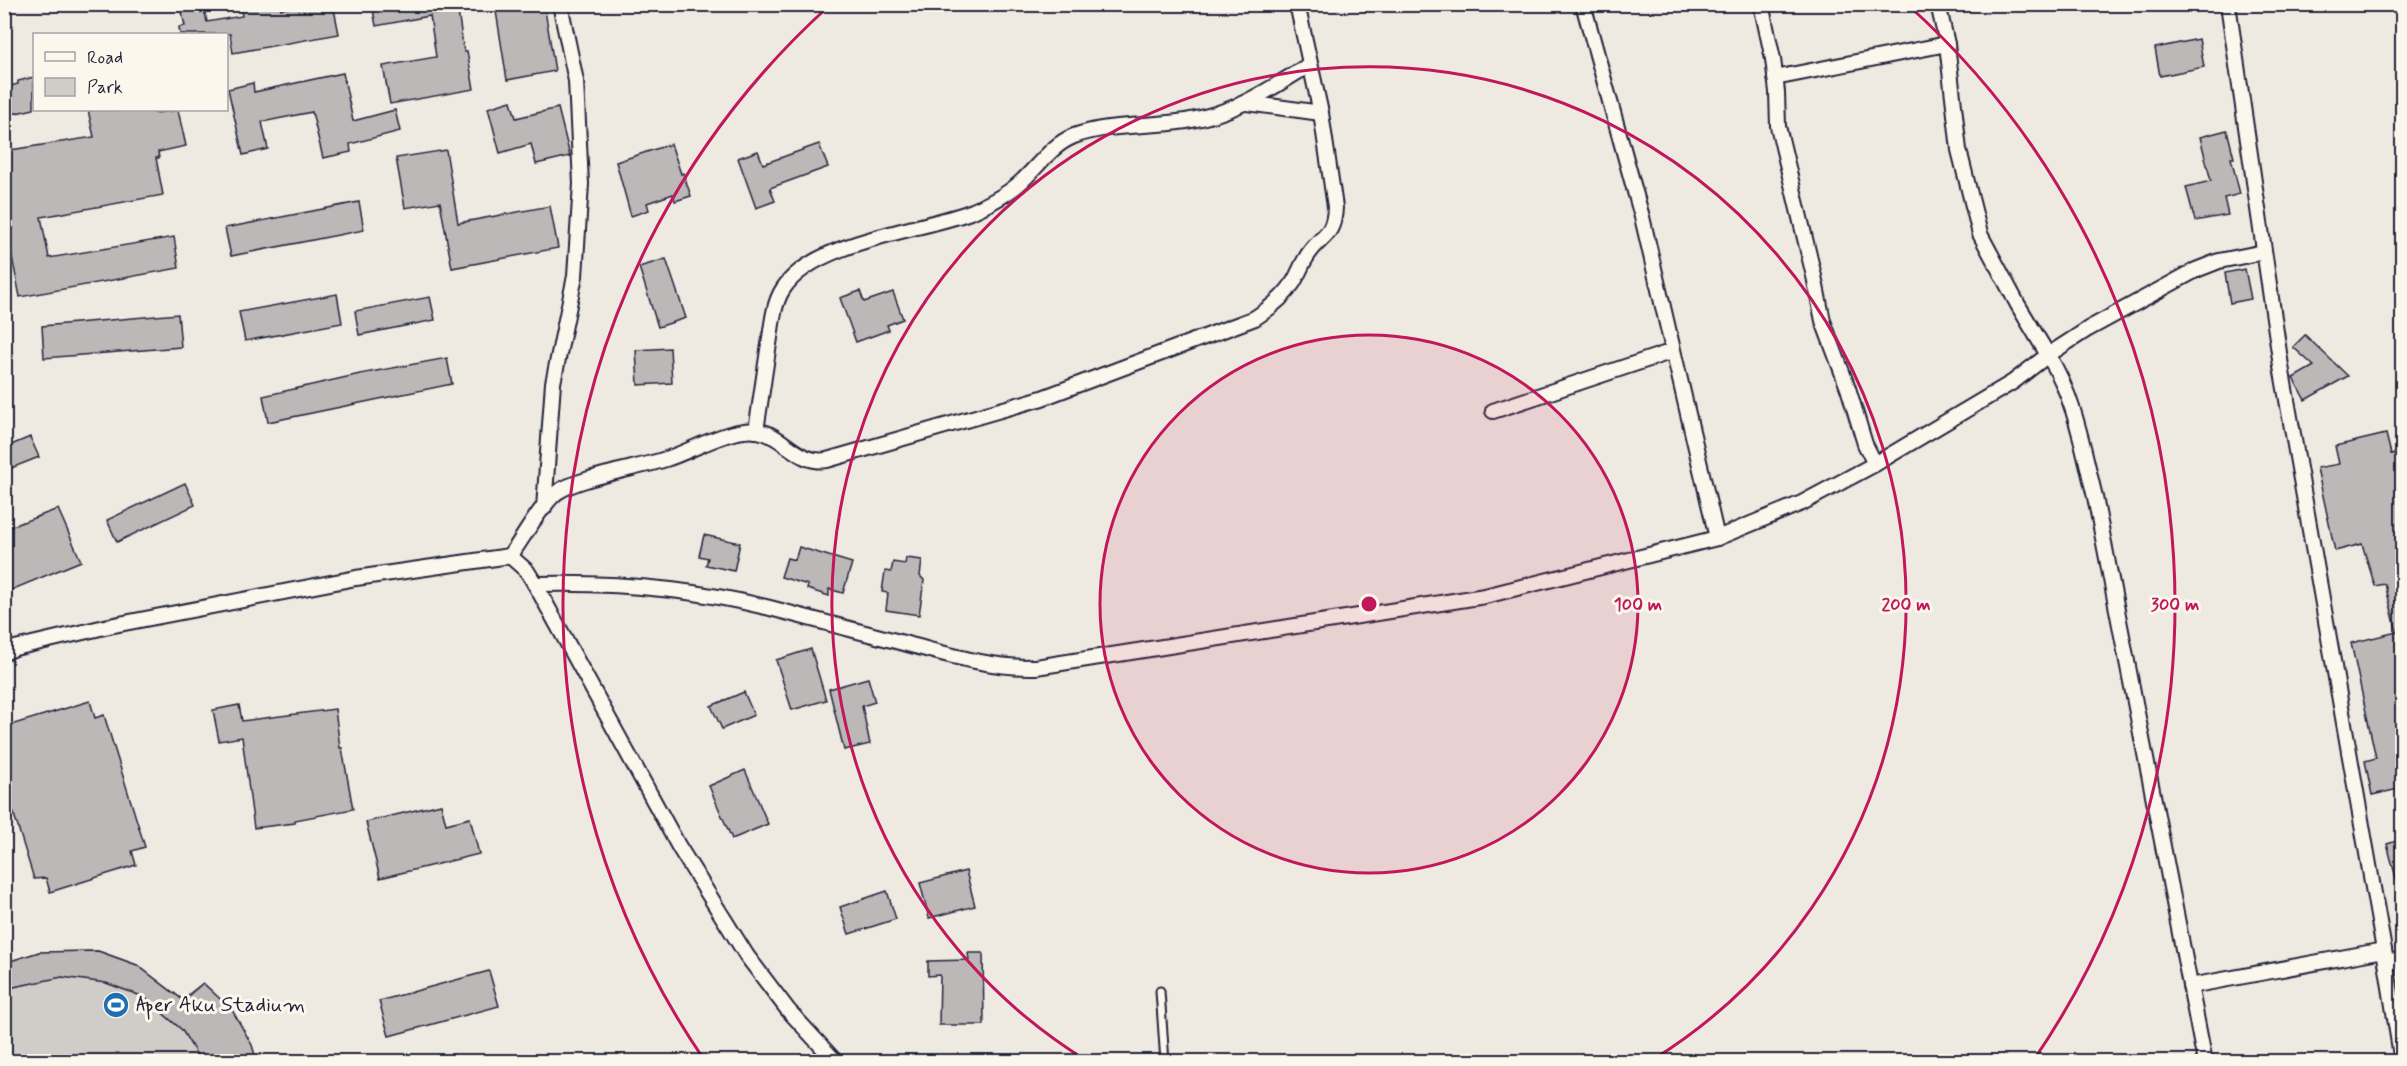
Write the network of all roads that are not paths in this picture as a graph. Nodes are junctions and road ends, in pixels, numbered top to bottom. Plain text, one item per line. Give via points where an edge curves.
1 (560, 4) edge
2 (1297, 4) edge
3 (1583, 4) edge
4 (1761, 4) edge
5 (1938, 4) edge
6 (2228, 4) edge
7 (1947, 44) junction
8 (1309, 65) junction
9 (1775, 78) junction
10 (1247, 104) junction
11 (1321, 113) junction
12 (2264, 252) junction
13 (1673, 351) junction
14 (2048, 355) junction
15 (1493, 411) dead end
16 (756, 431) junction
17 (1875, 464) junction
18 (544, 508) junction
19 (1717, 538) junction
20 (510, 556) junction
21 (535, 584) junction
22 (4, 653) edge
23 (2385, 955) junction
24 (2403, 962) edge
25 (2190, 986) junction
26 (1160, 991) dead end
27 (836, 1062) edge
28 (1165, 1062) edge
29 (2205, 1062) edge
30 (2402, 1062) edge

1 - 18 street via 576,81 581,184 575,276 553,383
2 - 8 street
3 - 13 street via 1642,217
4 - 9 street
5 - 7 street
6 - 12 street
7 - 9 street
7 - 14 street via 1959,150 1980,234
8 - 10 street
8 - 11 street
9 - 17 street via 1778,126 1823,321
10 - 11 street
10 - 16 street via 1188,121 1128,125 1073,136 995,201 856,244 796,274 783,289 775,310
11 - 16 street via 1335,222 1306,256 1292,285 1256,318 1042,398 827,460 802,456 773,435
12 - 14 street via 2196,270
12 - 23 street
13 - 15 street
13 - 19 street
14 - 17 street via 2013,382
14 - 25 street via 2063,381 2073,411 2095,497
16 - 18 street via 717,439 667,459 565,488
17 - 19 street via 1802,503
18 - 20 street
19 - 21 street via 1485,596 1014,668 978,663 767,607 602,584
20 - 21 street
20 - 22 street via 356,578 110,626
21 - 27 street via 674,838 747,956 788,1010
23 - 24 street
23 - 25 street
23 - 30 street
25 - 29 street
26 - 28 lane

